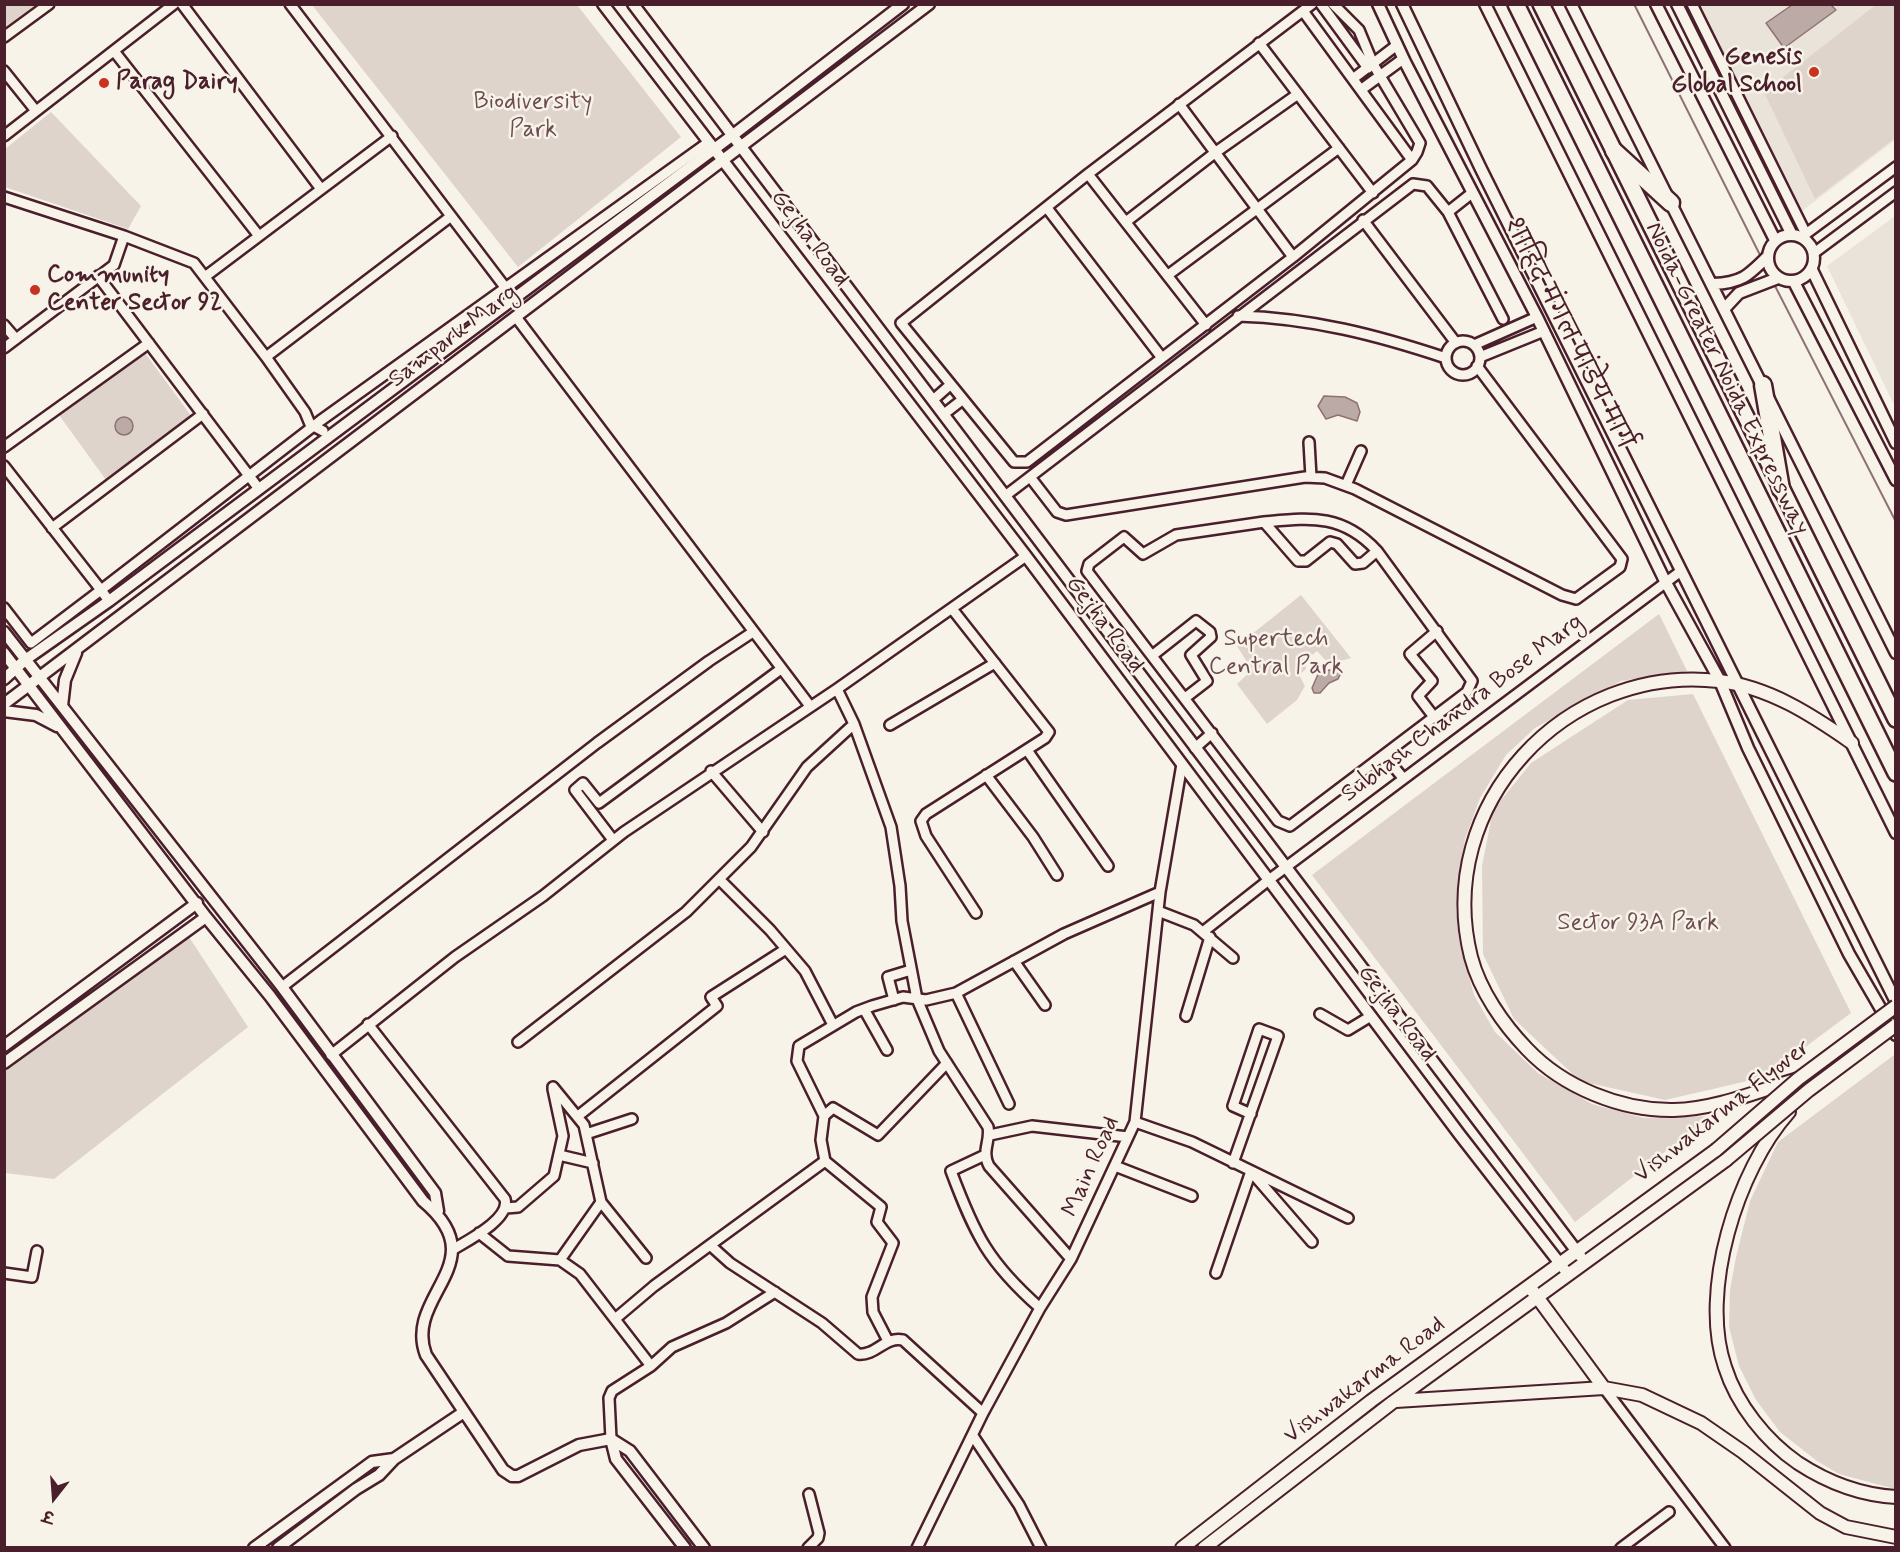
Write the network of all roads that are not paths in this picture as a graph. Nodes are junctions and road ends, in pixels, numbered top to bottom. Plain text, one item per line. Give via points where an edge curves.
1 (49, 4) edge
2 (174, 4) edge
3 (182, 4) edge
4 (291, 4) edge
5 (603, 4) edge
6 (633, 4) edge
7 (903, 4) edge
8 (929, 4) edge
9 (1312, 4) edge
10 (1321, 4) edge
11 (1333, 4) edge
12 (1378, 4) edge
13 (1402, 4) edge
14 (1485, 4) edge
15 (1516, 4) edge
16 (1541, 4) edge
17 (1571, 4) edge
18 (1656, 4) edge
19 (1677, 4) edge
20 (1692, 4) edge
21 (1303, 11) junction
22 (4, 37) edge
23 (1259, 43) junction
24 (1397, 45) junction
25 (114, 51) junction
26 (1403, 59) junction
27 (1370, 66) junction
28 (4, 71) edge
29 (1381, 75) junction
30 (1354, 78) junction
31 (1362, 89) junction
32 (1298, 94) junction
33 (1179, 104) junction
34 (36, 111) junction
35 (734, 135) junction
36 (4, 136) edge
37 (392, 136) junction
38 (712, 146) junction
39 (742, 146) junction
40 (1339, 148) junction
41 (1614, 151) junction
42 (1216, 152) junction
43 (723, 160) junction
44 (1412, 160) junction
45 (1896, 167) edge
46 (1088, 174) junction
47 (321, 189) junction
48 (1896, 192) edge
49 (1373, 193) junction
50 (1472, 193) junction
51 (4, 196) edge
52 (1671, 203) junction
53 (1047, 208) junction
54 (1256, 208) junction
55 (1448, 212) junction
56 (450, 217) junction
57 (1363, 220) junction
58 (1127, 221) junction
59 (1800, 235) junction
60 (124, 236) junction
61 (259, 236) junction
62 (1775, 240) junction
63 (1814, 253) junction
64 (1293, 257) junction
65 (1767, 257) junction
66 (1812, 270) junction
67 (1168, 275) junction
68 (98, 276) junction
69 (206, 276) junction
70 (1778, 278) junction
71 (1794, 282) junction
72 (1713, 284) junction
73 (506, 289) junction
74 (514, 299) junction
75 (1725, 308) junction
76 (1238, 316) junction
77 (516, 317) junction
78 (1537, 317) junction
79 (1503, 319) dead end
80 (4, 325) edge
81 (1206, 325) junction
82 (1503, 331) junction
83 (1544, 331) junction
84 (16, 339) junction
85 (149, 343) junction
86 (1456, 343) junction
87 (1510, 344) junction
88 (1474, 345) junction
89 (4, 348) edge
90 (266, 357) junction
91 (1162, 358) junction
92 (1446, 358) junction
93 (1479, 362) junction
94 (950, 385) junction
95 (1763, 385) junction
96 (933, 400) junction
97 (962, 400) junction
98 (203, 414) junction
99 (944, 414) junction
100 (316, 424) junction
101 (1892, 428) edge
102 (326, 434) junction
103 (1309, 442) dead end
104 (1896, 443) edge
105 (4, 447) edge
106 (1360, 451) dead end
107 (4, 466) edge
108 (248, 476) junction
109 (1030, 477) junction
110 (1311, 477) junction
111 (1896, 480) edge
112 (1346, 485) junction
113 (258, 489) junction
114 (1780, 489) junction
115 (1005, 496) junction
116 (1264, 522) junction
117 (52, 528) junction
118 (1377, 551) junction
119 (1026, 556) junction
120 (1681, 571) junction
121 (1665, 581) junction
122 (101, 590) junction
123 (109, 601) junction
124 (4, 608) edge
125 (952, 610) junction
126 (1437, 631) junction
127 (4, 632) edge
128 (753, 632) junction
129 (78, 650) junction
130 (4, 653) edge
131 (1896, 653) edge
132 (1153, 655) junction
133 (25, 660) junction
134 (995, 663) junction
135 (16, 669) junction
136 (781, 669) junction
137 (4, 679) edge
138 (40, 679) junction
139 (1720, 681) junction
140 (1739, 685) junction
141 (30, 687) junction
142 (837, 689) junction
143 (1185, 698) junction
144 (4, 704) edge
145 (62, 706) junction
146 (810, 706) junction
147 (4, 711) edge
148 (1434, 717) junction
149 (1896, 719) edge
150 (854, 724) junction
151 (890, 725) dead end
152 (63, 729) junction
153 (1212, 733) junction
154 (1852, 742) junction
155 (1196, 748) junction
156 (1027, 750) junction
157 (1385, 756) junction
158 (1182, 764) junction
159 (711, 771) junction
160 (1896, 772) edge
161 (986, 775) junction
162 (1403, 778) junction
163 (763, 832) junction
164 (1896, 833) edge
165 (613, 840) junction
166 (1108, 866) dead end
167 (1286, 867) junction
168 (1057, 875) dead end
169 (719, 879) junction
170 (1270, 879) junction
171 (1160, 892) junction
172 (197, 903) junction
173 (1158, 911) junction
174 (976, 914) dead end
175 (206, 917) junction
176 (1207, 934) junction
177 (786, 949) junction
178 (1233, 958) dead end
179 (1014, 961) junction
180 (268, 969) junction
181 (911, 969) junction
182 (256, 979) junction
183 (282, 987) junction
184 (956, 993) junction
185 (917, 999) junction
186 (894, 1000) junction
187 (1896, 1004) edge
188 (1045, 1005) dead end
189 (864, 1009) junction
190 (1320, 1014) dead end
191 (1186, 1016) dead end
192 (1371, 1016) junction
193 (368, 1024) junction
194 (833, 1025) junction
195 (1896, 1025) edge
196 (1896, 1035) edge
197 (320, 1041) junction
198 (519, 1042) dead end
199 (4, 1046) edge
200 (309, 1048) junction
201 (887, 1050) dead end
202 (331, 1055) junction
203 (4, 1063) edge
204 (946, 1063) junction
205 (1798, 1079) junction
206 (1809, 1090) junction
207 (1009, 1104) dead end
208 (1251, 1114) junction
209 (579, 1116) junction
210 (824, 1116) junction
211 (632, 1119) dead end
212 (1135, 1122) junction
213 (586, 1134) junction
214 (990, 1135) junction
215 (1128, 1137) junction
216 (559, 1155) junction
217 (985, 1155) junction
218 (825, 1161) junction
219 (593, 1163) junction
220 (1233, 1163) junction
221 (1114, 1167) junction
222 (1251, 1171) junction
223 (1192, 1196) dead end
224 (601, 1202) junction
225 (506, 1208) junction
226 (438, 1211) junction
227 (1348, 1218) dead end
228 (479, 1233) junction
229 (1312, 1242) dead end
230 (710, 1245) junction
231 (452, 1250) junction
232 (1575, 1250) junction
233 (37, 1251) dead end
234 (646, 1258) dead end
235 (1071, 1258) junction
236 (560, 1260) junction
237 (1558, 1262) junction
238 (1585, 1262) junction
239 (4, 1273) edge
240 (1216, 1273) dead end
241 (1568, 1274) junction
242 (1528, 1284) junction
243 (775, 1292) junction
244 (1536, 1296) junction
245 (1040, 1308) junction
246 (615, 1319) junction
247 (888, 1341) junction
248 (651, 1366) junction
249 (1604, 1388) junction
250 (1393, 1402) junction
251 (464, 1412) junction
252 (983, 1413) junction
253 (973, 1436) junction
254 (611, 1440) junction
255 (394, 1459) junction
256 (349, 1479) junction
257 (356, 1489) junction
258 (809, 1494) dead end
259 (1896, 1497) edge
260 (1669, 1512) dead end
261 (1201, 1533) junction
262 (1896, 1537) edge
263 (1206, 1546) edge
264 (254, 1548) edge
265 (278, 1548) edge
266 (685, 1548) edge
267 (704, 1548) edge
268 (808, 1548) edge
269 (917, 1548) edge
270 (1041, 1548) edge
271 (1182, 1548) edge
272 (1621, 1548) edge
273 (1725, 1548) edge

1 - 22 street
2 - 25 street
3 - 47 street
4 - 37 street
5 - 38 street, Gejha Road
6 - 35 street, Gejha Road
7 - 35 street, Sampark Marg
8 - 39 street, Sampark Marg
9 - 21 street
10 - 27 street
11 - 27 street via 1359,30
12 - 24 street, शाहिद मंगल पांडेय मार्ग
13 - 120 street
14 - 154 street
15 - 160 highway, Noida-Greater Noida Expressway
16 - 41 highway, Noida-Greater Noida Expressway
17 - 52 street
18 - 62 street
19 - 59 street
20 - 59 street
21 - 23 street
21 - 30 street
23 - 32 street
23 - 33 street
24 - 26 street, शाहिद मंगल पांडेय मार्ग
24 - 27 street
25 - 34 street
25 - 61 street
26 - 29 street
26 - 50 street, शाहिद मंगल पांडेय मार्ग
27 - 29 street
27 - 30 street
28 - 34 street
29 - 31 street
29 - 44 street via 1420,142
30 - 31 street
31 - 44 street
32 - 40 street
32 - 42 street
33 - 42 street
33 - 46 street
34 - 36 street
35 - 38 street, Sampark Marg
35 - 39 street, Gejha Road
37 - 47 street
37 - 56 street
38 - 43 street, Gejha Road
38 - 73 street
38 - 74 street, Sampark Marg
39 - 43 street, Sampark Marg
39 - 96 street, Gejha Road
40 - 49 street
40 - 54 street
41 - 52 highway
41 - 114 highway, Noida-Greater Noida Expressway
42 - 54 street
42 - 58 street
43 - 77 street, Sampark Marg
43 - 119 street, Gejha Road
44 - 49 street
45 - 59 street
46 - 53 street
46 - 58 street
47 - 61 street
48 - 63 street
49 - 64 street
50 - 55 street
50 - 78 street, शाहिद मंगल पांडेय मार्ग
51 - 60 street
52 - 72 street
53 - 91 street
53 - 94 street via 901,323
54 - 64 street
54 - 67 street
55 - 57 street via 1427,186 1418,183
55 - 79 street
56 - 73 street
56 - 90 street
57 - 76 street
57 - 86 street
58 - 67 street
59 - 62 street
59 - 63 street
60 - 68 street via 114,265
60 - 69 street via 186,259
61 - 69 street
62 - 65 street
63 - 66 street
64 - 81 street
65 - 70 street
65 - 72 street via 1743,279
66 - 71 street
66 - 101 street
67 - 81 street
68 - 84 street
68 - 85 street
69 - 90 street
70 - 71 street
70 - 75 street via 1739,293
71 - 111 street
72 - 75 street
73 - 74 street
73 - 100 street
74 - 102 street, Sampark Marg
75 - 95 street
76 - 92 street via 1331,325
76 - 109 street
77 - 128 street
77 - 129 street, Sampark Marg
78 - 82 street
78 - 83 street, शाहिद मंगल पांडेय मार्ग
80 - 84 street
81 - 91 street
82 - 87 street
82 - 88 street
83 - 87 street
83 - 121 street, शाहिद मंगल पांडेय मार्ग
84 - 89 street
85 - 98 street
85 - 105 street
86 - 88 street
86 - 92 street
87 - 93 street
88 - 93 street
90 - 100 street
91 - 97 street via 1023,463 1009,458
92 - 93 street via 1456,373 1466,374
93 - 112 street via 1622,559 1620,567 1571,599
94 - 96 street
94 - 97 street
95 - 114 highway
95 - 131 street
96 - 99 street, Gejha Road
97 - 99 street
98 - 108 street
98 - 117 street
99 - 115 street, Gejha Road
100 - 102 street
100 - 108 street
101 - 104 street
102 - 113 street, Sampark Marg
103 - 110 street
106 - 112 street
107 - 117 street
108 - 113 street
108 - 122 street
109 - 110 street via 1057,512 1066,514
109 - 115 street
110 - 112 street
113 - 123 street, Sampark Marg
114 - 149 highway, Noida-Greater Noida Expressway
115 - 155 street, Gejha Road
116 - 118 street via 1322,519 1359,536
116 - 118 street via 1298,561 1306,561 1330,542 1337,544 1355,564 1363,563
116 - 132 street via 1176,535 1143,554 1124,537 1089,564 1087,571
117 - 122 street
118 - 126 street
119 - 125 street
119 - 158 street, Gejha Road
120 - 121 street, Subhash Chandra Bose Marg
120 - 140 street
121 - 139 street, शाहिद मंगल पांडेय मार्ग
121 - 162 street, Subhash Chandra Bose Marg
122 - 123 street
122 - 124 street via 31,643
123 - 133 street, Sampark Marg
125 - 134 street
125 - 142 street
126 - 148 street via 1472,681 1467,692
126 - 148 street via 1410,654 1432,681 1418,696
127 - 133 street
128 - 136 street
128 - 183 street via 597,743
129 - 138 street, Sampark Marg
129 - 145 street via 64,680
130 - 135 street
132 - 143 street
132 - 143 street via 1196,621 1210,632 1210,637 1191,655 1207,681
133 - 135 street, Sampark Marg
133 - 138 street
134 - 151 street
134 - 156 street via 1048,727 1048,735
135 - 137 street, Sampark Marg
135 - 141 street
136 - 146 street
136 - 165 street via 599,802 583,783 575,790
138 - 141 street, Sampark Marg
138 - 145 street
139 - 140 main road
139 - 196 street, शाहिद मंगल पांडेय मार्ग via 1748,748 1849,954
139 - 205 main road via 1649,684 1618,692 1577,710 1533,744 1503,778 1473,841 1466,881 1466,923 1472,958 1486,992 1509,1029 1536,1059 1567,1082 1602,1097 1639,1107 1673,1110 1734,1099
140 - 154 main road via 1803,710
140 - 187 street
141 - 144 street, Sampark Marg
141 - 152 street
142 - 146 street
142 - 150 street
143 - 153 street
145 - 180 street
146 - 159 street
147 - 152 street via 36,715
148 - 157 street
150 - 163 street via 807,767
150 - 181 street via 891,827
152 - 172 street
153 - 155 street
153 - 157 street via 1278,821 1286,826
154 - 164 street
155 - 167 street, Gejha Road
156 - 161 street
156 - 166 street
157 - 162 street
158 - 170 street, Gejha Road
158 - 171 street, Main Road
159 - 163 street
159 - 165 street
161 - 168 street
161 - 174 street via 921,821 941,862
162 - 167 street, Subhash Chandra Bose Marg
163 - 169 street
165 - 193 street
167 - 170 street, Subhash Chandra Bose Marg
167 - 232 street, Gejha Road
169 - 177 street
169 - 198 street via 686,912
170 - 176 street, Subhash Chandra Bose Marg
170 - 192 street, Gejha Road
171 - 173 street, Main Road
171 - 179 street
172 - 175 street
172 - 199 street
173 - 176 street via 1186,920
173 - 212 street, Main Road
175 - 182 street
175 - 203 street
176 - 178 street
176 - 191 street
177 - 194 street via 805,971
177 - 209 street via 711,997 717,1006
179 - 184 street
179 - 188 street
180 - 182 street
180 - 183 street
181 - 185 street
181 - 186 street via 888,977
182 - 200 street
183 - 197 street
184 - 185 street
184 - 207 street
185 - 186 street
185 - 204 street
186 - 189 street
187 - 205 main road, Vishwakarma Flyover, bridge
189 - 194 street
189 - 201 street
190 - 192 street via 1348,1030
192 - 237 street, Gejha Road
193 - 202 street
193 - 225 street via 505,1199
194 - 210 street via 796,1051 797,1061
195 - 206 main road, Vishwakarma Flyover, bridge
197 - 200 street
197 - 202 street
200 - 226 street via 423,1201
202 - 226 street via 435,1193
204 - 210 street via 878,1135 833,1108
204 - 214 street
205 - 232 main road, Vishwakarma Flyover, bridge via 1716,1150
206 - 238 main road, Vishwakarma Flyover, bridge via 1726,1160
206 - 259 main road, bridge via 1775,1128 1739,1198 1719,1271 1716,1311 1724,1366 1740,1400 1763,1432 1788,1456 1847,1488
208 - 208 street via 1278,1036 1260,1029 1233,1106
208 - 220 street
209 - 213 street
209 - 216 street via 553,1087 563,1136
210 - 218 street via 821,1140
211 - 213 street
212 - 215 street, Main Road
212 - 220 street via 1192,1142
213 - 219 street
214 - 215 street via 1032,1126
214 - 217 street
215 - 221 street, Main Road
216 - 219 street
216 - 225 street via 554,1176 519,1207
217 - 235 street via 989,1166
217 - 245 street via 951,1171 985,1251
218 - 230 street
218 - 247 street via 881,1207 877,1222 892,1246 871,1306
219 - 224 street
220 - 222 street
221 - 223 street
221 - 235 street, Main Road
222 - 227 street
222 - 229 street
222 - 240 street
224 - 234 street
224 - 236 street
225 - 228 street
226 - 231 street via 448,1227
228 - 231 street
228 - 236 street via 508,1256
230 - 243 street
230 - 246 street
231 - 251 street via 444,1280 423,1322 420,1341
232 - 237 main road, Vishwakarma Road
232 - 238 street, Gejha Road
233 - 239 street via 32,1277
235 - 245 street, Main Road
236 - 246 street via 580,1274
237 - 241 street, Gejha Road
237 - 242 main road, Vishwakarma Road
238 - 241 main road, Vishwakarma Road
241 - 244 main road, Vishwakarma Road
242 - 244 main road
242 - 261 main road, Vishwakarma Road
243 - 247 street via 822,1323 858,1354 868,1354
243 - 248 street via 726,1323 672,1347
244 - 249 main road
244 - 250 main road, Vishwakarma Road
245 - 252 street, Main Road
246 - 248 street
247 - 252 street via 908,1343
248 - 254 street via 609,1394
249 - 250 main road
249 - 262 main road via 1642,1395 1701,1423 1820,1513 1845,1527
249 - 273 street
250 - 263 main road, Vishwakarma Road
251 - 254 street via 503,1470 512,1476 526,1473 579,1445
251 - 255 street
252 - 253 street, Main Road
253 - 269 street, Main Road
253 - 270 street via 1019,1505
254 - 266 street via 616,1459
254 - 267 street via 630,1451
255 - 256 street via 372,1462
255 - 257 street via 379,1475
256 - 257 street
256 - 264 street
257 - 265 street
258 - 268 street via 819,1533
260 - 272 street
261 - 263 main road
261 - 271 main road, Vishwakarma Road

